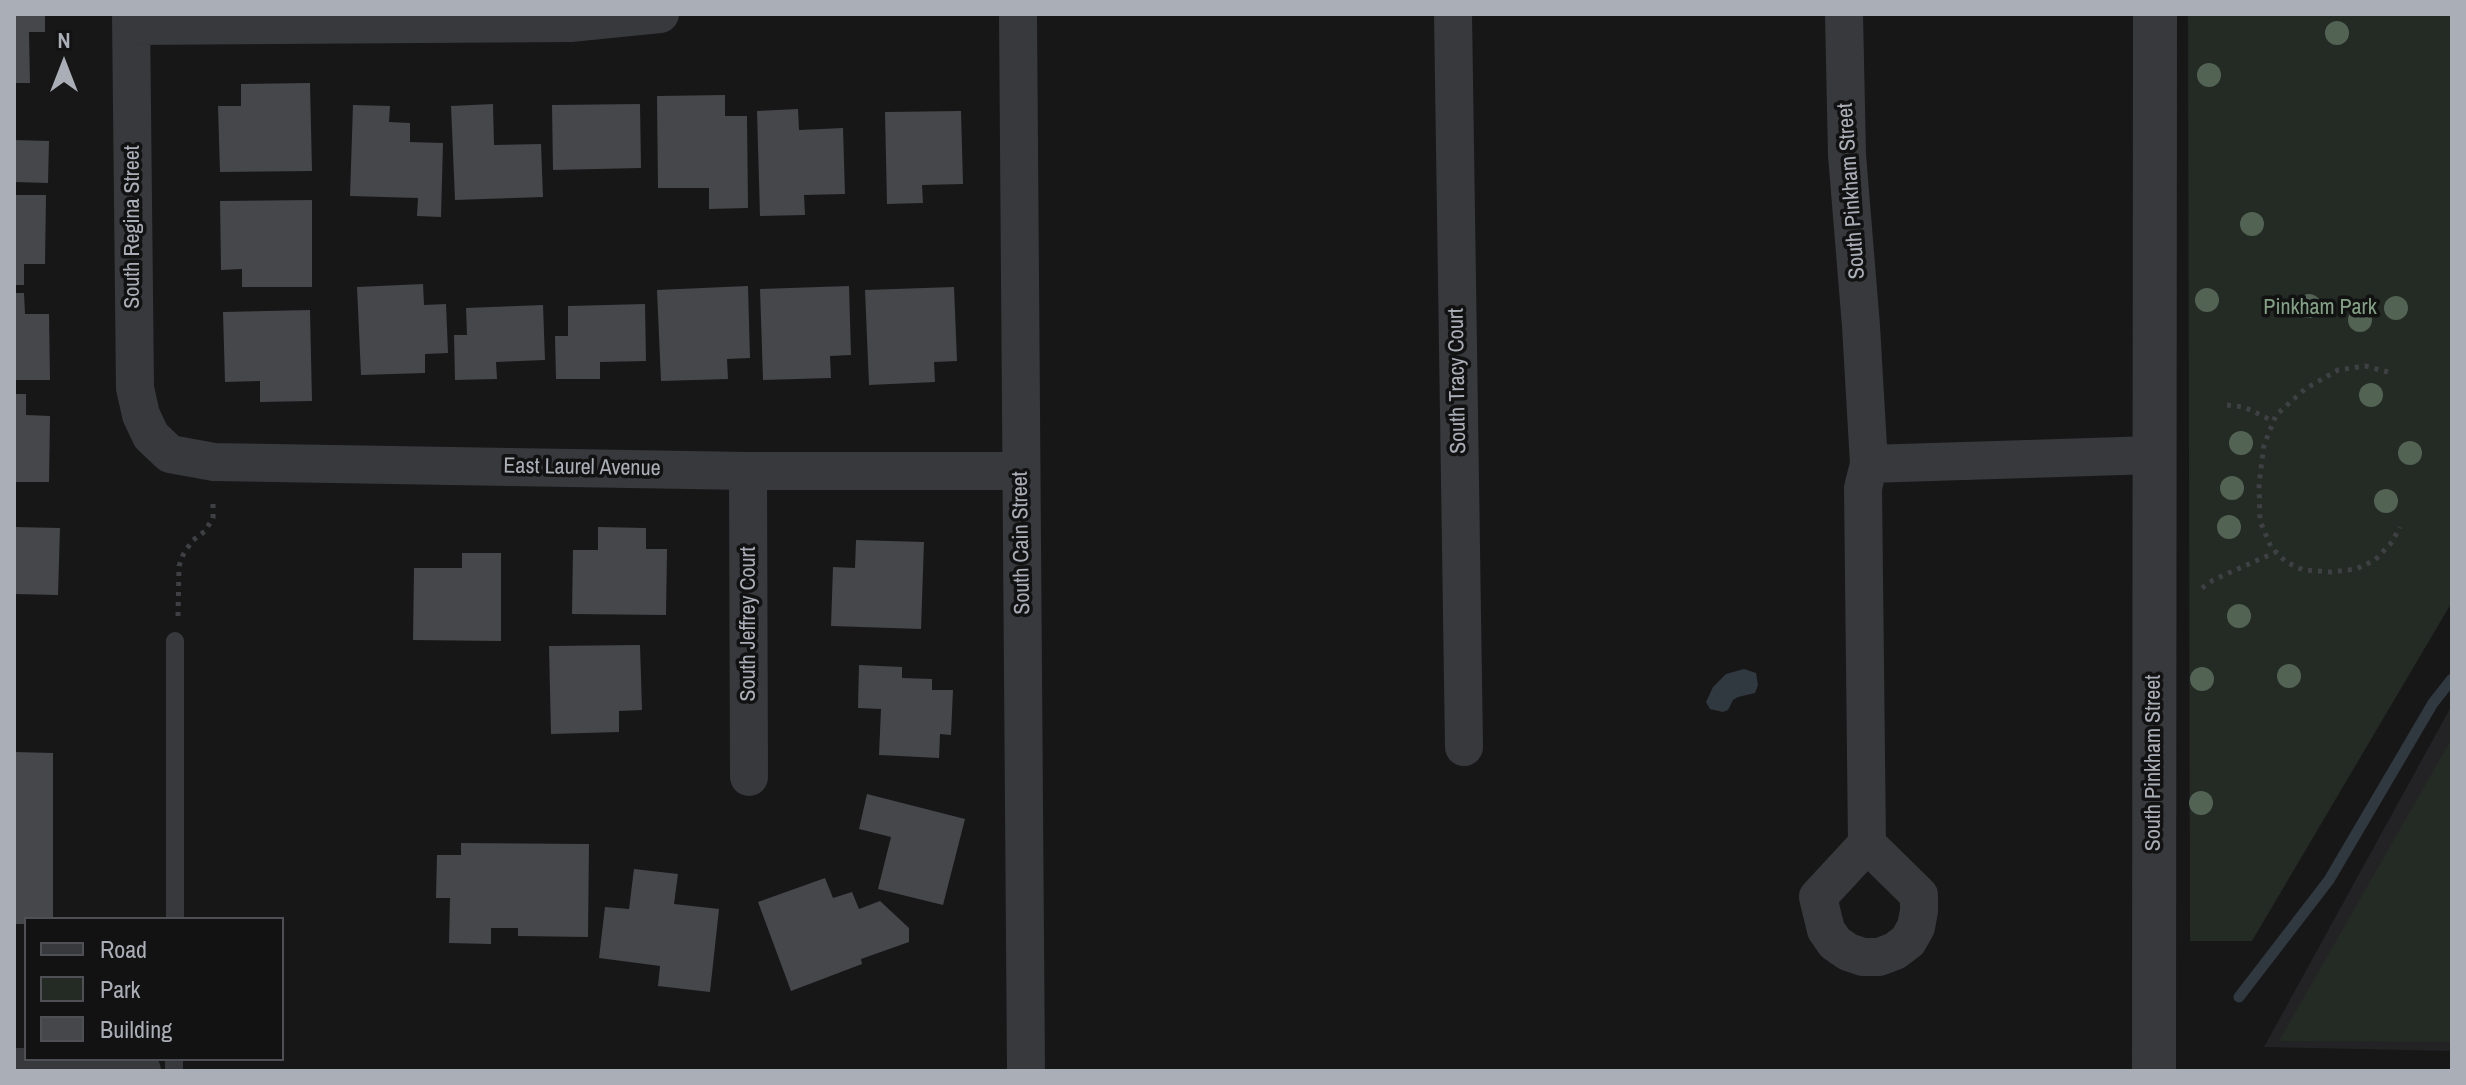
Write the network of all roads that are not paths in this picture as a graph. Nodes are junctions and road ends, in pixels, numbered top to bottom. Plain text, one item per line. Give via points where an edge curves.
1 (660, 14) edge
2 (1018, 14) edge
3 (1453, 14) edge
4 (1844, 14) edge
5 (2155, 14) edge
6 (132, 20) edge
7 (151, 436) joint
8 (2154, 455) junction
9 (1869, 464) junction
10 (748, 471) junction
11 (1021, 471) junction
12 (175, 641) road end
13 (1464, 747) dead end
14 (749, 777) dead end
15 (1867, 844) dead end
16 (175, 917) edge
17 (14, 1070) edge
18 (139, 1071) edge
19 (1026, 1071) edge
20 (2154, 1071) edge

1 - 6 street via 570,23
2 - 11 street, South Cain Street
3 - 13 street, South Tracy Court
4 - 9 street, South Pinkham Street via 1847,155
5 - 8 street, South Pinkham Street
6 - 7 street, South Regina Street via 135,388
7 - 10 street, East Laurel Avenue via 170,454 214,462
8 - 9 street
8 - 20 street, South Pinkham Street
9 - 15 street, South Pinkham Street via 1863,488
10 - 11 street, East Laurel Avenue
10 - 14 street, South Jeffrey Court
11 - 19 street, South Cain Street
12 - 16 lane
17 - 18 street

